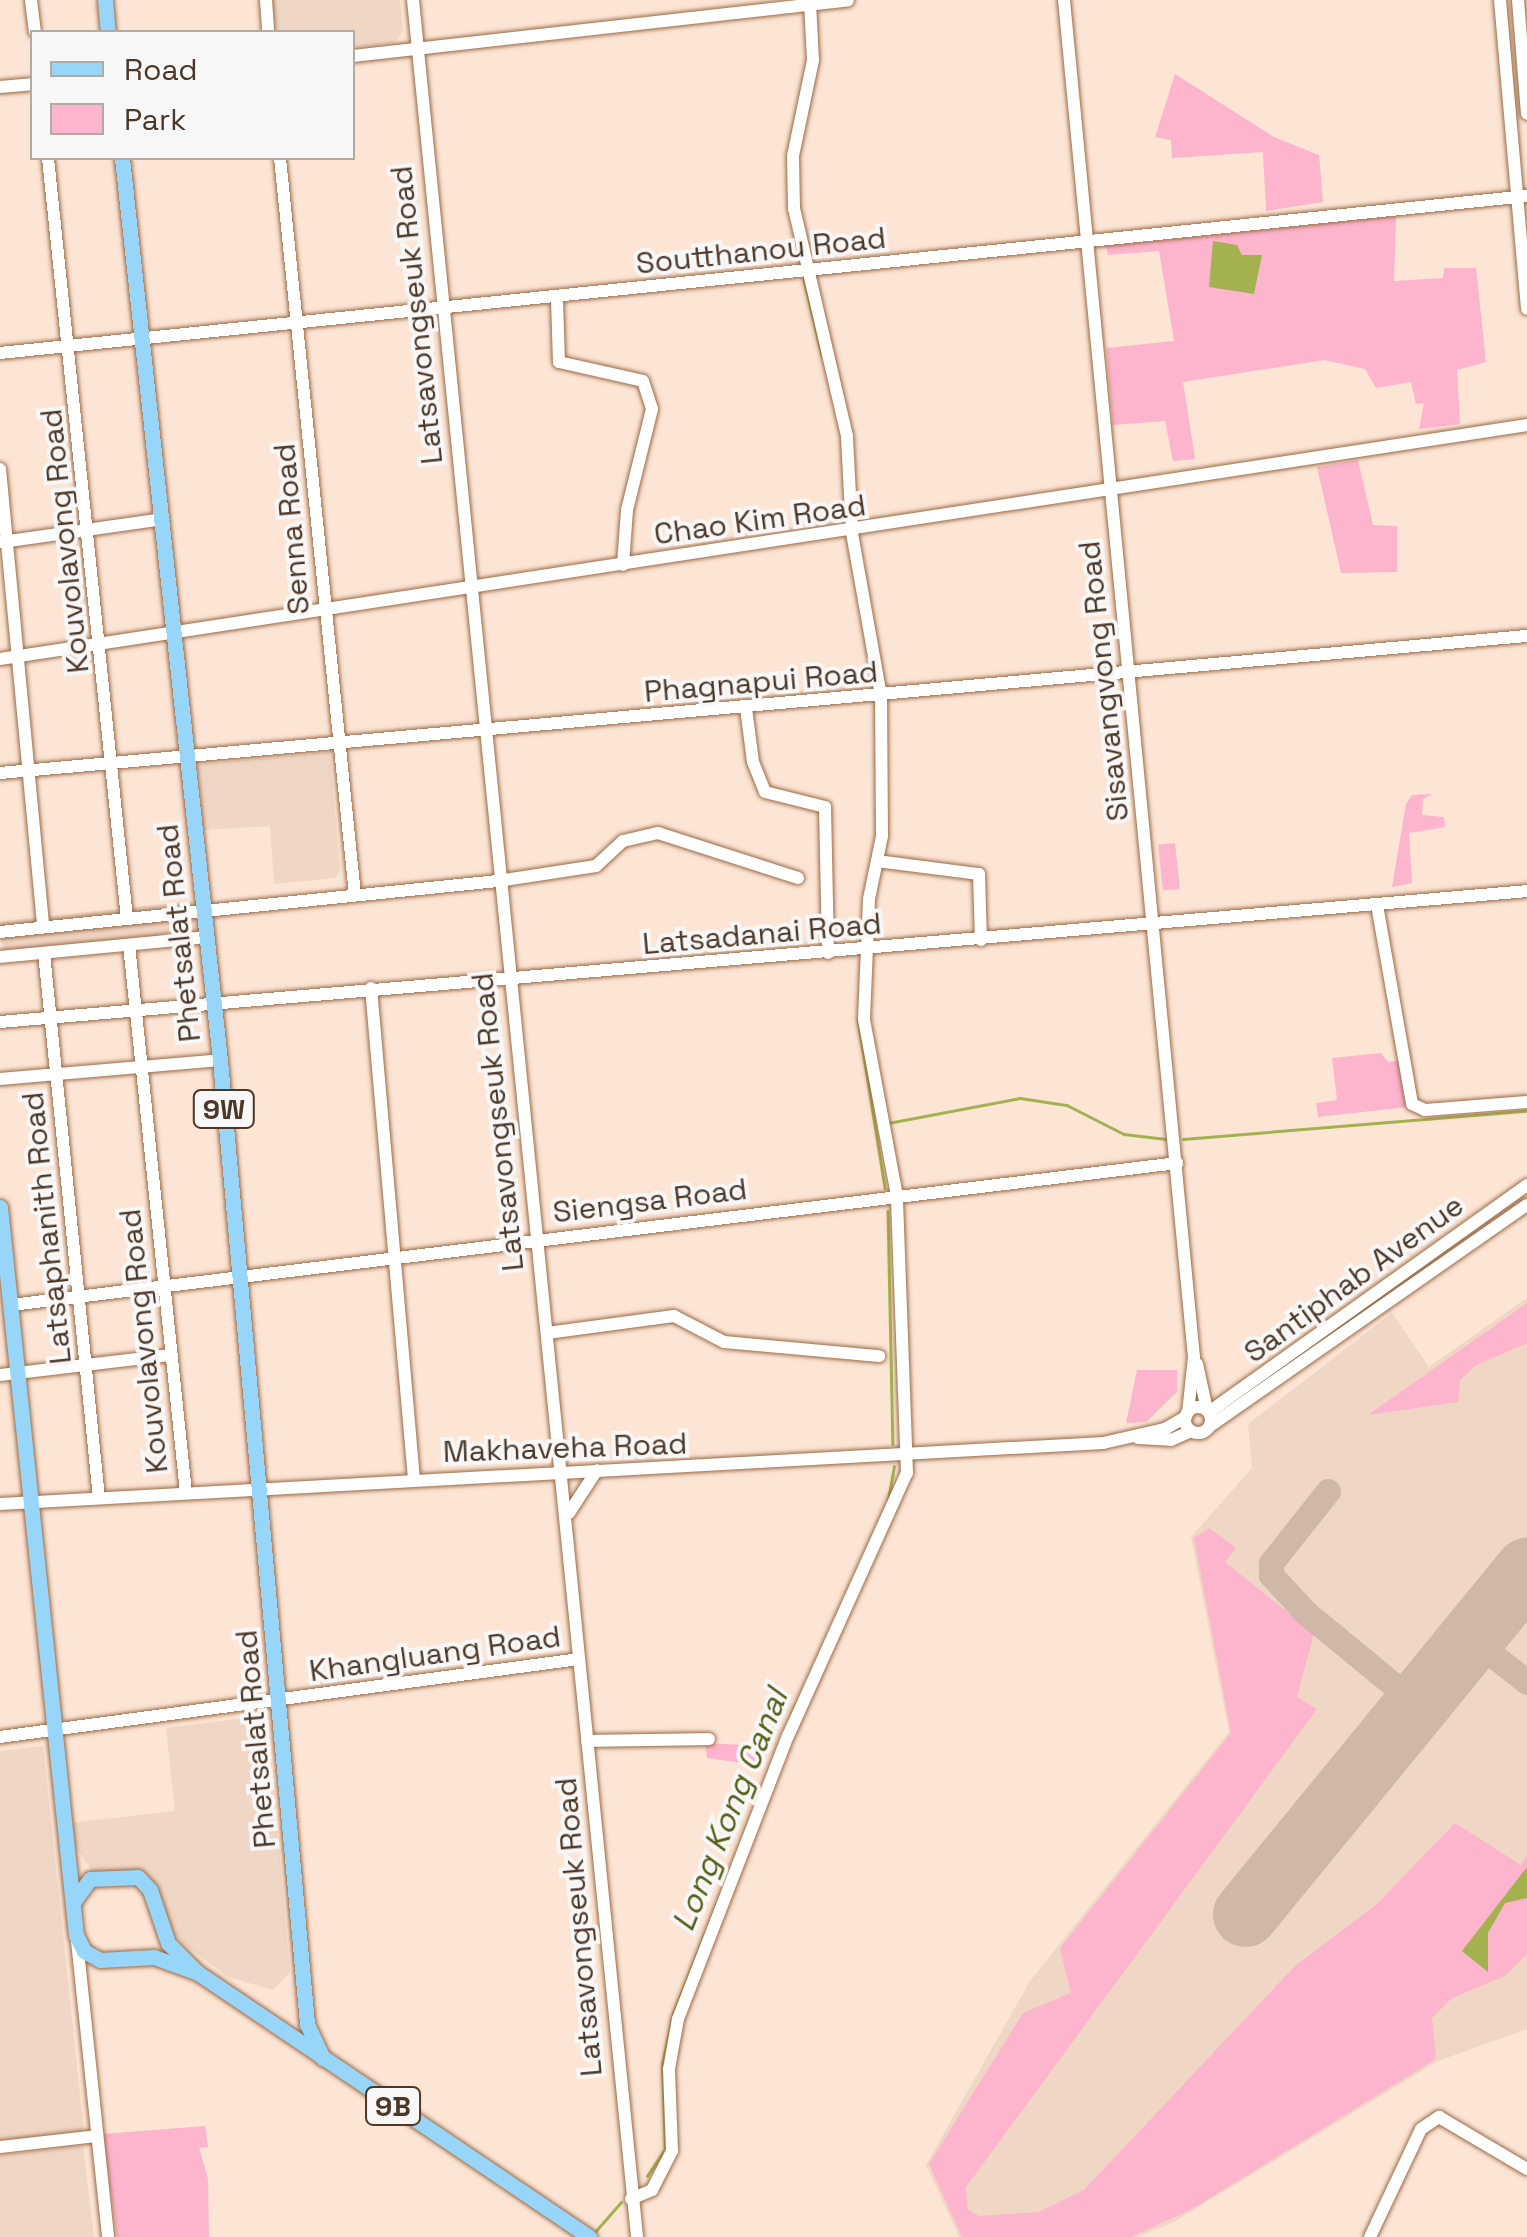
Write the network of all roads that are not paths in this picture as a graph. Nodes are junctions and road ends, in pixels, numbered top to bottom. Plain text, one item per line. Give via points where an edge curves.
1 (31, 0) edge
2 (106, 0) edge
3 (266, 0) edge
4 (413, 0) edge
5 (848, 0) edge
6 (1064, 0) edge
7 (1500, 0) edge
8 (1518, 0) edge
9 (810, 4) junction
10 (35, 30) edge
11 (108, 30) edge
12 (268, 30) edge
13 (418, 49) junction
14 (355, 56) edge
15 (30, 84) edge
16 (0, 88) edge
17 (1527, 114) edge
18 (48, 160) edge
19 (122, 160) edge
20 (280, 160) edge
21 (1522, 198) edge
22 (1088, 241) junction
23 (805, 272) junction
24 (556, 299) junction
25 (1527, 309) edge
26 (440, 311) junction
27 (298, 326) junction
28 (144, 340) junction
29 (68, 346) junction
30 (0, 354) edge
31 (1527, 425) edge
32 (0, 469) edge
33 (1111, 490) junction
34 (163, 519) junction
35 (88, 530) junction
36 (852, 533) junction
37 (3, 542) edge
38 (623, 565) junction
39 (470, 589) junction
40 (324, 613) junction
41 (175, 634) junction
42 (1527, 636) edge
43 (102, 642) junction
44 (22, 655) junction
45 (0, 659) edge
46 (1128, 674) junction
47 (881, 696) junction
48 (746, 708) junction
49 (488, 732) junction
50 (340, 744) junction
51 (188, 757) junction
52 (114, 762) junction
53 (32, 769) junction
54 (0, 773) edge
55 (877, 861) junction
56 (798, 878) dead end
57 (498, 881) junction
58 (1527, 891) edge
59 (355, 895) junction
60 (1377, 906) junction
61 (203, 910) junction
62 (127, 918) junction
63 (1153, 926) junction
64 (43, 927) junction
65 (0, 932) edge
66 (207, 938) junction
67 (981, 940) junction
68 (129, 945) junction
69 (869, 950) junction
70 (44, 953) junction
71 (828, 953) junction
72 (0, 957) edge
73 (506, 980) junction
74 (371, 988) junction
75 (214, 1004) junction
76 (136, 1011) junction
77 (52, 1017) junction
78 (0, 1022) edge
79 (220, 1060) junction
80 (140, 1068) junction
81 (56, 1075) junction
82 (0, 1079) edge
83 (1527, 1102) edge
84 (1176, 1162) junction
85 (1527, 1185) edge
86 (896, 1196) junction
87 (1527, 1205) edge
88 (0, 1207) edge
89 (1, 1236) edge
90 (537, 1240) junction
91 (390, 1255) junction
92 (238, 1275) junction
93 (164, 1288) junction
94 (81, 1299) junction
95 (11, 1305) junction
96 (547, 1332) junction
97 (170, 1356) junction
98 (878, 1356) dead end
99 (1194, 1357) junction
100 (87, 1364) junction
101 (19, 1372) junction
102 (0, 1375) edge
103 (1187, 1415) junction
104 (1209, 1416) junction
105 (1191, 1431) junction
106 (1131, 1436) junction
107 (905, 1455) junction
108 (597, 1470) junction
109 (562, 1472) junction
110 (414, 1479) junction
111 (258, 1485) junction
112 (186, 1493) junction
113 (99, 1498) junction
114 (34, 1502) junction
115 (0, 1504) edge
116 (568, 1525) junction
117 (580, 1659) junction
118 (282, 1700) junction
119 (55, 1730) junction
120 (0, 1738) edge
121 (709, 1739) dead end
122 (587, 1742) junction
123 (74, 1910) junction
124 (76, 1935) junction
125 (109, 1960) junction
126 (198, 1974) junction
127 (82, 1992) junction
128 (305, 2008) junction
129 (273, 2024) junction
130 (324, 2058) junction
131 (96, 2136) junction
132 (0, 2147) edge
133 (1527, 2168) edge
134 (631, 2199) junction
135 (108, 2237) edge
136 (589, 2237) edge
137 (637, 2237) edge
138 (1370, 2237) edge

1 - 10 street
2 - 11 main road
3 - 12 street
4 - 13 street, Latsavongseuk Road
5 - 9 street
6 - 22 street, Sisavangvong Road
7 - 21 street
8 - 17 street
9 - 13 street
9 - 23 street via 813,60 793,156
13 - 14 street
13 - 26 street, Latsavongseuk Road
15 - 16 street
18 - 29 street, Kouvolavong Road
19 - 28 main road, Phetsalat Road / 9W
20 - 27 street, Senna Road
21 - 22 street, Soutthanou Road
21 - 25 street
22 - 23 street, Soutthanou Road
22 - 33 street, Sisavangvong Road
23 - 24 street, Soutthanou Road
23 - 36 street via 847,436
24 - 26 street, Soutthanou Road
24 - 38 street via 559,362 643,381 652,409 627,510
26 - 27 street, Soutthanou Road
26 - 39 street, Latsavongseuk Road
27 - 28 street, Soutthanou Road
27 - 40 street, Senna Road
28 - 29 street, Soutthanou Road
28 - 34 main road, Phetsalat Road / 9W
29 - 30 street, Soutthanou Road
29 - 35 street, Kouvolavong Road
31 - 33 street, Chao Kim Road
32 - 37 street
33 - 36 street, Chao Kim Road
33 - 46 street, Sisavangvong Road
34 - 35 street
34 - 41 main road, Phetsalat Road / 9W
35 - 37 street
35 - 43 street, Kouvolavong Road
36 - 38 street, Chao Kim Road
36 - 47 street
37 - 44 street
38 - 39 street, Chao Kim Road
39 - 40 street, Chao Kim Road
39 - 49 street, Latsavongseuk Road
40 - 41 street, Chao Kim Road
40 - 50 street, Senna Road
41 - 43 street, Chao Kim Road
41 - 51 main road, Phetsalat Road / 9W
42 - 46 street, Phagnapui Road
43 - 44 street, Chao Kim Road
43 - 52 street, Kouvolavong Road
44 - 45 street, Chao Kim Road
44 - 53 street
46 - 47 street, Phagnapui Road
46 - 63 street, Sisavangvong Road
47 - 48 street, Phagnapui Road
47 - 55 street
48 - 49 street, Phagnapui Road
48 - 71 street via 753,762 765,792 825,807
49 - 50 street, Phagnapui Road
49 - 57 street, Latsavongseuk Road
50 - 51 street, Phagnapui Road
50 - 59 street, Senna Road
51 - 52 street, Phagnapui Road
51 - 61 main road, Phetsalat Road / 9W
52 - 53 street, Phagnapui Road
52 - 62 street, Kouvolavong Road
53 - 54 street, Phagnapui Road
53 - 64 street
55 - 67 street via 979,874
55 - 69 street
56 - 57 street via 658,833 623,841 596,866
57 - 59 street
57 - 73 street, Latsavongseuk Road
58 - 60 street, Latsadanai Road
59 - 61 street
60 - 63 street, Latsadanai Road
60 - 83 street via 1412,1104 1425,1110
61 - 62 street
61 - 66 main road, Phetsalat Road / 9W
62 - 64 street
63 - 67 street, Latsadanai Road
63 - 84 street, Sisavangvong Road
64 - 65 street
66 - 68 street
66 - 75 main road, Phetsalat Road / 9W
67 - 69 street, Latsadanai Road
68 - 70 street
68 - 76 street, Kouvolavong Road
69 - 71 street, Latsadanai Road
69 - 86 street via 864,1019
70 - 72 street
70 - 77 street, Latsaphanith Road
71 - 73 street, Latsadanai Road
73 - 74 street, Latsadanai Road
73 - 90 street, Latsavongseuk Road
74 - 75 street, Latsadanai Road
74 - 91 street
75 - 76 street, Latsadanai Road
75 - 79 main road, Phetsalat Road / 9W
76 - 77 street, Latsadanai Road
76 - 80 street, Kouvolavong Road
77 - 78 street, Latsadanai Road
77 - 81 street, Latsaphanith Road
79 - 80 street
79 - 92 main road, Phetsalat Road / 9W
80 - 81 street
80 - 93 street, Kouvolavong Road
81 - 82 street
81 - 94 street, Latsaphanith Road
84 - 86 street, Siengsa Road
84 - 99 street, Sisavangvong Road
85 - 104 street, Santiphab Avenue
86 - 90 street, Siengsa Road
86 - 107 street
87 - 104 street, Santiphab Avenue
88 - 89 main road
89 - 95 main road
90 - 91 street, Siengsa Road
90 - 96 street, Latsavongseuk Road
91 - 92 street, Siengsa Road
91 - 110 street
92 - 93 street, Siengsa Road
92 - 111 main road, Phetsalat Road / 9W
93 - 94 street, Siengsa Road
93 - 97 street, Kouvolavong Road
94 - 95 street, Siengsa Road
94 - 100 street, Latsaphanith Road
95 - 101 main road
96 - 98 street via 674,1316 724,1342
96 - 109 street, Latsavongseuk Road
97 - 100 street
97 - 112 street, Kouvolavong Road
99 - 103 street
99 - 104 street
100 - 101 street
100 - 113 street, Latsaphanith Road
101 - 102 street
101 - 114 main road
103 - 104 street
103 - 105 street
103 - 106 street
104 - 105 street
105 - 106 street via 1171,1440
106 - 107 street, Makhaveha Road
107 - 108 street, Makhaveha Road
107 - 134 street via 902,1494 788,1736 678,2019 670,2069 672,2152 652,2190
108 - 109 street, Makhaveha Road
108 - 116 street via 577,1494
109 - 110 street, Makhaveha Road
109 - 116 street, Latsavongseuk Road
110 - 111 street, Makhaveha Road
111 - 112 street, Makhaveha Road
111 - 118 main road, Phetsalat Road / 9W
112 - 113 street, Makhaveha Road
113 - 114 street, Makhaveha Road
114 - 115 street, Makhaveha Road
114 - 119 main road
116 - 117 street, Latsavongseuk Road
117 - 118 street, Khangluang Road
117 - 122 street, Latsavongseuk Road
118 - 119 street, Khangluang Road
118 - 128 main road, Phetsalat Road / 9W
119 - 120 street, Khangluang Road
119 - 123 main road
121 - 122 street
122 - 134 street, Latsavongseuk Road
123 - 124 main road
123 - 126 main road, 9B via 77,1892 90,1879 138,1877 150,1890 168,1943
124 - 125 main road via 89,1955
124 - 127 street
125 - 126 main road, 9B via 166,1958
125 - 127 street via 87,1972
126 - 129 main road, 9B
127 - 131 street
128 - 129 main road via 291,2028
128 - 130 main road, Phetsalat Road / 9W via 310,2038
129 - 130 main road, 9B
130 - 136 main road, 9B
131 - 132 street
131 - 135 street
133 - 138 street via 1439,2117 1421,2129
134 - 137 street, Latsavongseuk Road

